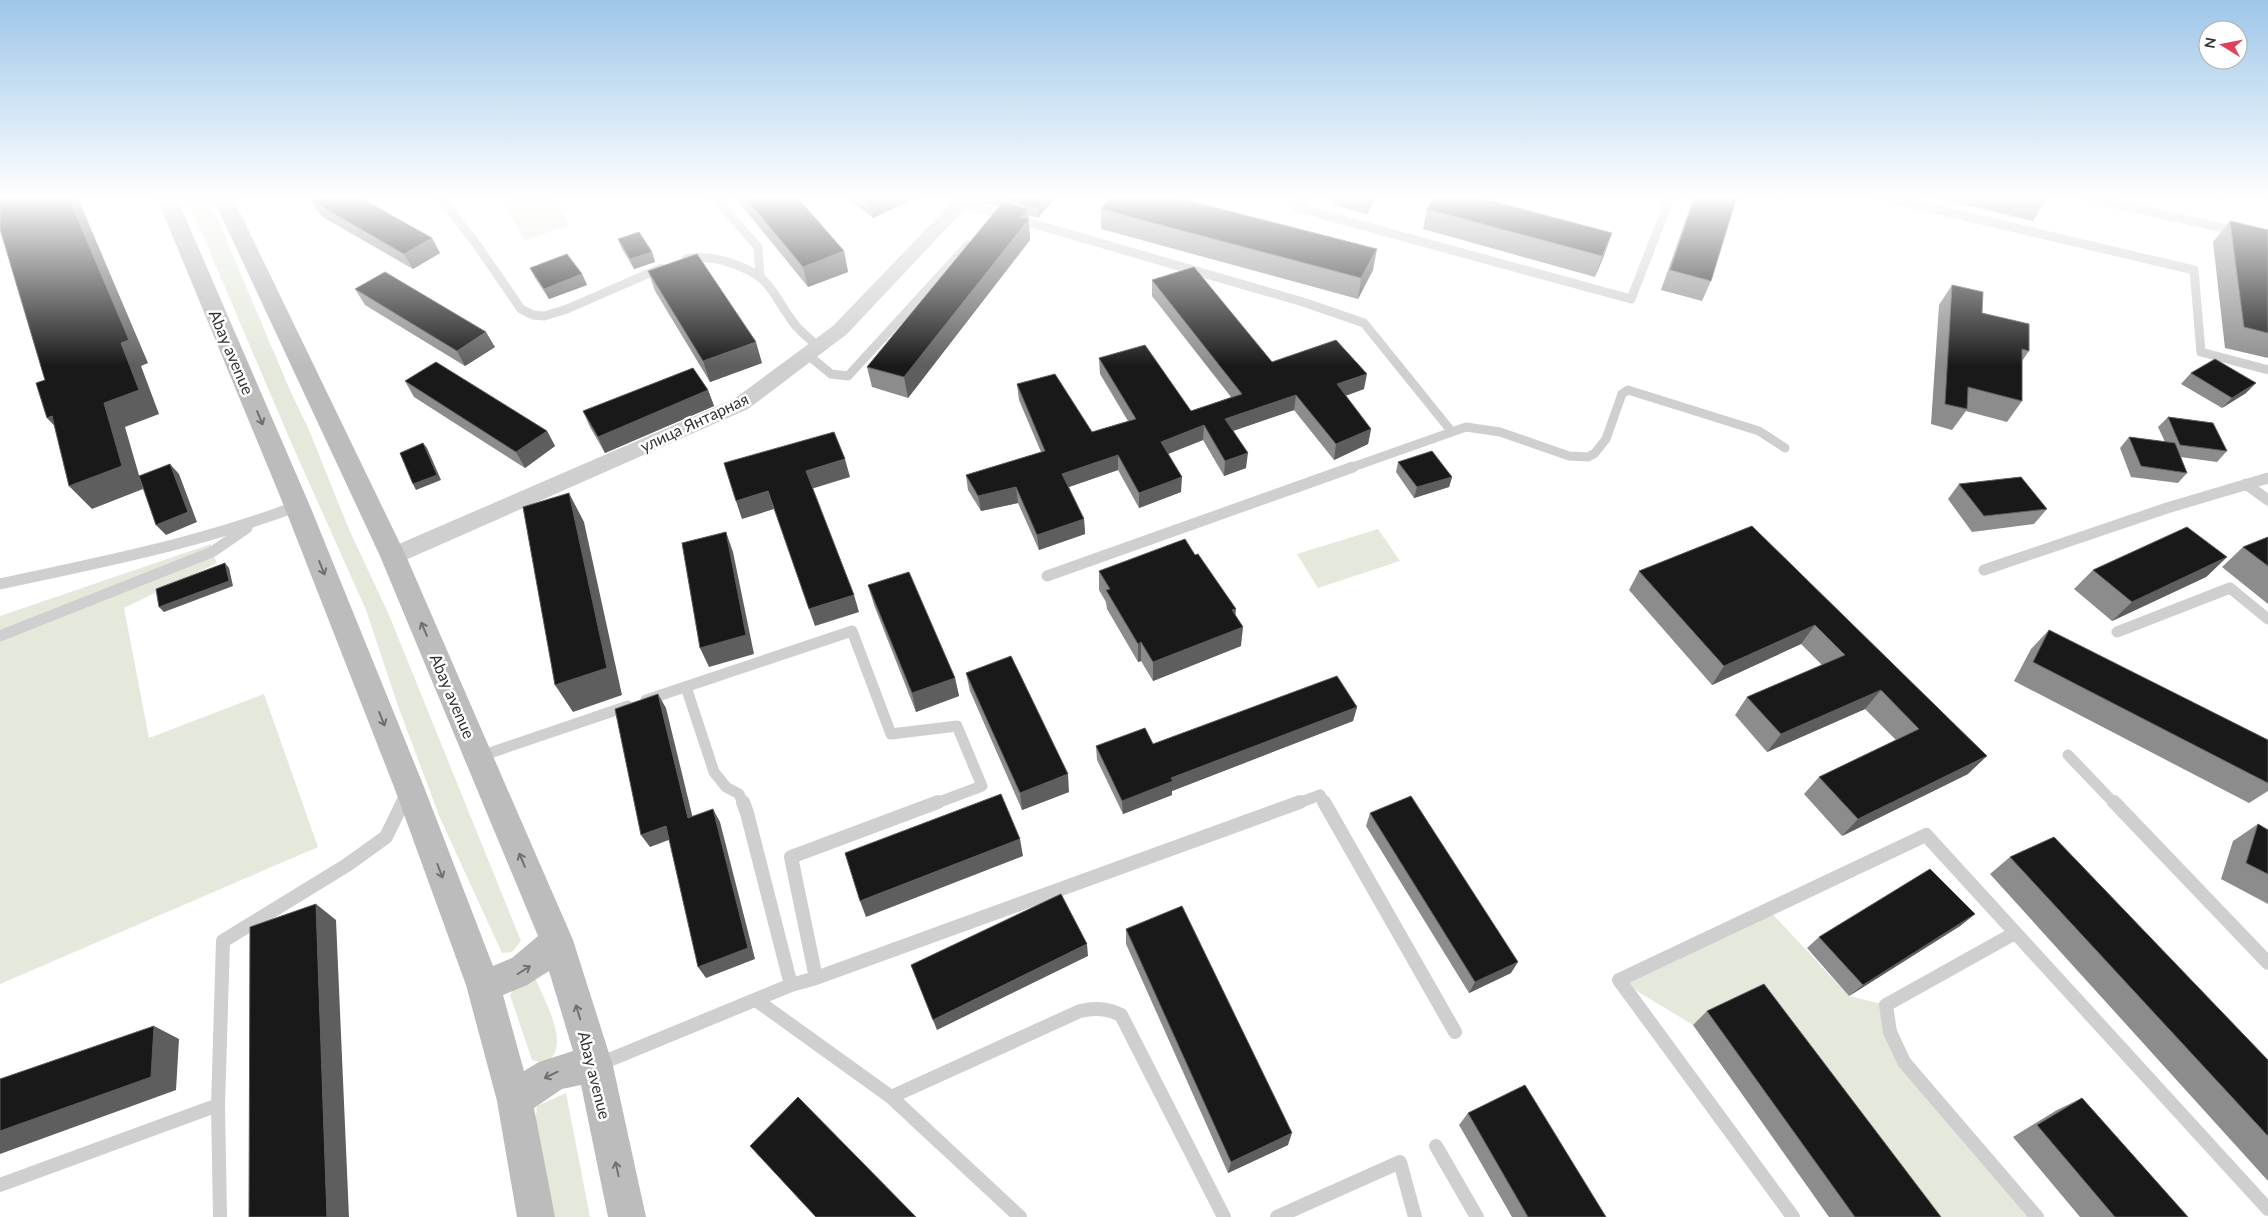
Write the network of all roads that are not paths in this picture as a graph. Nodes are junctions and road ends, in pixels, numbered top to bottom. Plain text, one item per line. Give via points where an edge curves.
1 (190, 253) edge
2 (249, 253) edge
3 (482, 253) edge
4 (758, 253) edge
5 (914, 253) edge
6 (961, 253) edge
7 (1124, 253) edge
8 (1462, 253) edge
9 (1649, 253) edge
10 (2121, 253) edge
11 (760, 276) junction
12 (813, 351) junction
13 (2268, 370) edge
14 (1452, 432) junction
15 (1785, 448) dead end
16 (2268, 478) edge
17 (2246, 484) junction
18 (2268, 500) edge
19 (297, 506) junction
20 (255, 523) junction
21 (393, 556) junction
22 (1984, 570) dead end
23 (1047, 576) dead end
24 (0, 584) edge
25 (2268, 618) edge
26 (2117, 632) dead end
27 (0, 636) edge
28 (686, 687) junction
29 (2068, 754) dead end
30 (478, 757) junction
31 (409, 787) junction
32 (2015, 933) junction
33 (556, 940) junction
34 (2268, 962) edge
35 (816, 978) junction
36 (483, 985) junction
37 (791, 985) junction
38 (756, 1000) junction
39 (1456, 1032) dead end
40 (595, 1066) junction
41 (891, 1097) junction
42 (515, 1102) junction
43 (218, 1105) junction
44 (1436, 1146) dead end
45 (0, 1185) edge
46 (2268, 1209) edge
47 (220, 1217) edge
48 (536, 1217) edge
49 (627, 1217) edge
50 (1020, 1217) edge
51 (1224, 1217) edge
52 (1277, 1217) edge
53 (1415, 1217) edge
54 (1478, 1217) edge
55 (1793, 1217) edge
56 (2037, 1217) edge

1 -> 19 main road, Abay avenue
2 - 21 main road, Abay avenue
3 - 11 lane via 521,309 532,315 544,316 566,309 691,257 713,258
4 - 11 lane
5 - 12 street, улица Янтарная via 840,330
6 - 12 lane via 848,376 831,375
7 - 14 lane via 1303,302 1364,323
8 - 9 lane via 1631,299
10 - 13 lane via 2194,270 2201,352
11 - 12 lane via 777,295
12 - 21 street, улица Янтарная via 740,404
14 - 15 lane via 1466,427 1482,428 1539,444 1572,458 1590,456 1606,438 1617,416 1622,394 1628,390 1759,432
14 - 23 lane
16 - 17 lane
17 - 18 lane
17 - 22 lane
19 - 20 lane
19 -> 31 main road, Abay avenue
20 - 24 lane via 159,549
20 - 27 lane via 212,552
30 -> 21 main road, Abay avenue
25 - 26 lane via 2230,588
28 - 30 lane
28 - 35 lane via 852,631 891,734 957,726 982,786 791,857
28 - 37 lane via 714,772 726,787 739,794 747,813
29 - 34 lane
33 -> 30 main road, Abay avenue
31 -> 36 main road, Abay avenue
31 - 43 lane via 386,837 347,865 222,941
32 - 46 lane
32 - 55 lane via 1926,835 1619,980
32 - 56 lane via 1886,1005 1890,1032 1904,1062
36 -> 33 main road via 518,974 536,962
40 -> 33 main road, Abay avenue
35 - 37 lane
35 - 39 lane via 1320,795
36 - 42 main road, Abay avenue
37 - 38 lane
38 - 40 lane
38 - 41 lane
40 -> 42 main road via 572,1067 551,1074
49 -> 40 main road, Abay avenue
41 - 50 lane
41 - 51 lane via 1080,1011 1098,1007 1108,1009 1121,1015
42 - 48 main road, Abay avenue
43 - 45 lane
43 - 47 lane
44 - 54 lane
52 - 53 lane via 1400,1162

